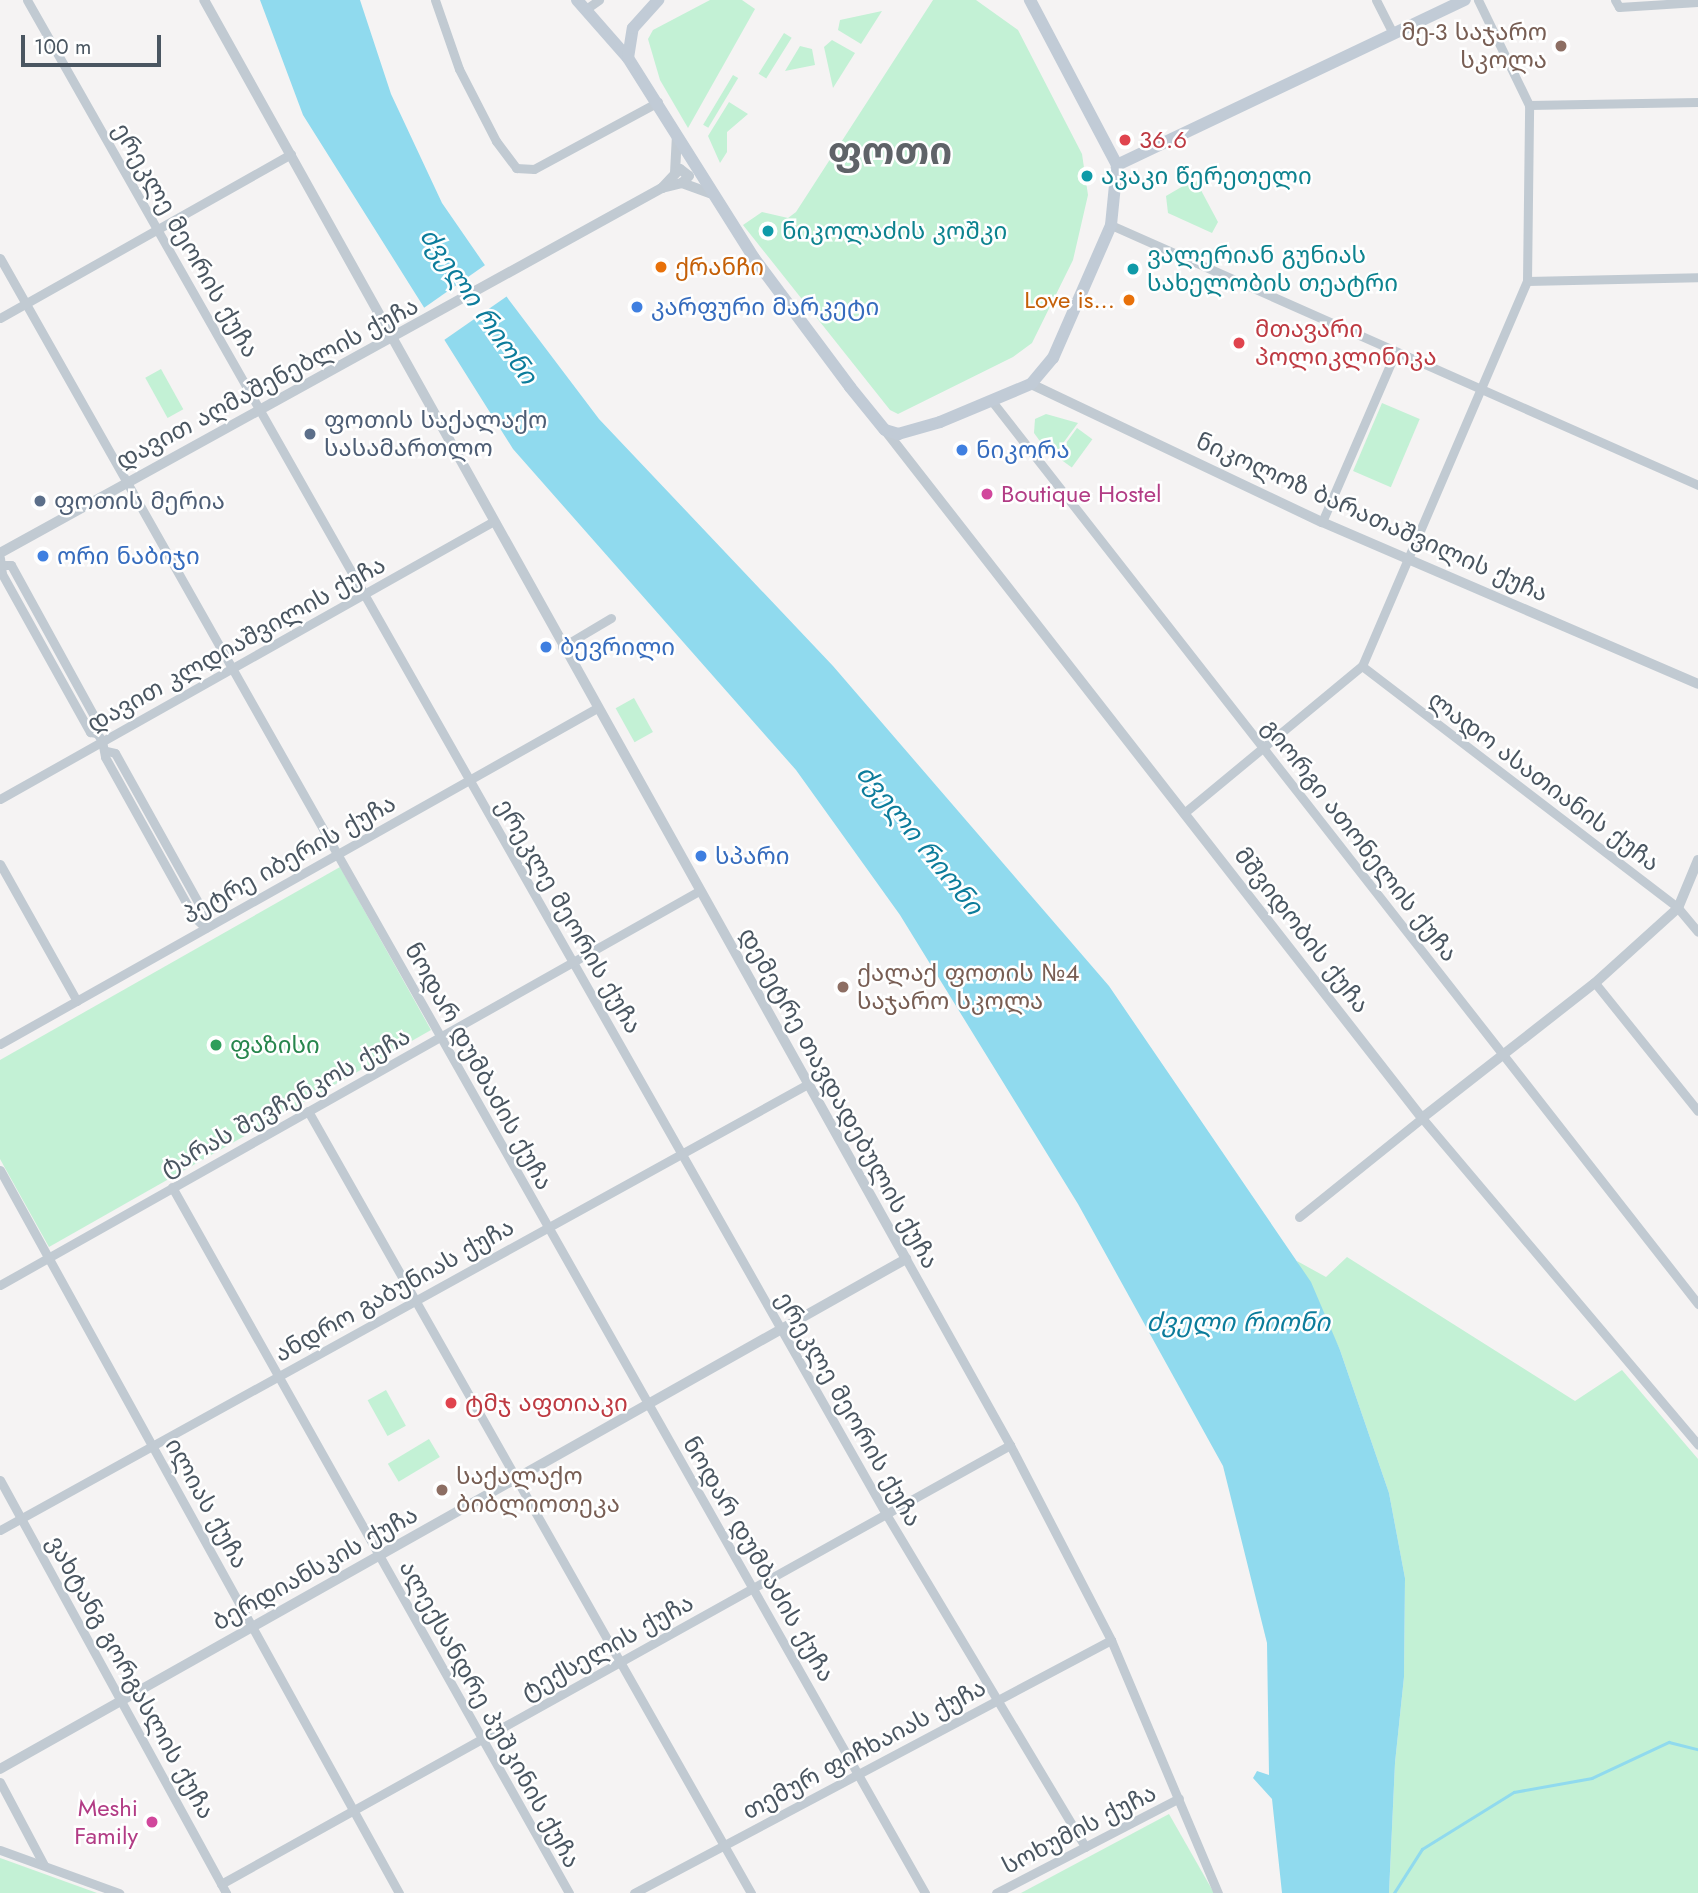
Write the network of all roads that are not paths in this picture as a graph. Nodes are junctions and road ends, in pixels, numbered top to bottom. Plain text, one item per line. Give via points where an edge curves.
1 (27, 0) edge
2 (204, 0) edge
3 (435, 0) edge
4 (599, 0) edge
5 (658, 0) edge
6 (1376, 0) edge
7 (1465, 0) edge
8 (1478, 0) edge
9 (1615, 0) edge
10 (1035, 1) edge
11 (1698, 2) edge
12 (582, 5) edge
13 (1393, 33) junction
14 (628, 58) junction
15 (658, 102) junction
16 (1698, 102) edge
17 (1529, 104) junction
18 (677, 139) junction
19 (291, 154) junction
20 (1117, 164) junction
21 (675, 173) junction
22 (682, 183) junction
23 (663, 188) junction
24 (710, 193) junction
25 (1111, 225) junction
26 (157, 229) junction
27 (0, 258) edge
28 (1698, 277) edge
29 (1527, 281) junction
30 (26, 304) junction
31 (0, 318) edge
32 (391, 339) junction
33 (1395, 354) junction
34 (1031, 384) junction
35 (1479, 389) junction
36 (991, 400) junction
37 (259, 408) junction
38 (885, 430) junction
39 (920, 430) junction
40 (899, 449) junction
41 (127, 482) junction
42 (1698, 485) edge
43 (492, 522) junction
44 (1322, 522) junction
45 (1406, 557) junction
46 (1, 559) edge
47 (365, 594) junction
48 (611, 618) dead end
49 (562, 647) junction
50 (1362, 666) junction
51 (233, 668) junction
52 (1698, 684) edge
53 (597, 708) junction
54 (100, 737) junction
55 (1265, 747) junction
56 (470, 780) junction
57 (0, 799) edge
58 (1184, 813) junction
59 (338, 854) junction
60 (1698, 860) edge
61 (0, 864) edge
62 (699, 891) junction
63 (1678, 908) junction
64 (203, 923) junction
65 (1698, 932) edge
66 (572, 962) junction
67 (1595, 983) junction
68 (77, 1001) junction
69 (440, 1036) junction
70 (0, 1044) edge
71 (1501, 1055) junction
72 (808, 1084) junction
73 (308, 1111) junction
74 (1698, 1111) edge
75 (1422, 1118) junction
76 (682, 1154) junction
77 (0, 1170) edge
78 (172, 1187) junction
79 (1299, 1217) dead end
80 (547, 1228) junction
81 (49, 1257) junction
82 (906, 1259) junction
83 (0, 1284) edge
84 (415, 1301) junction
85 (1698, 1304) edge
86 (782, 1329) junction
87 (278, 1376) junction
88 (648, 1404) junction
89 (1698, 1444) edge
90 (1010, 1445) junction
91 (153, 1446) junction
92 (516, 1479) junction
93 (0, 1480) edge
94 (886, 1514) junction
95 (21, 1518) junction
96 (0, 1530) edge
97 (379, 1556) junction
98 (753, 1588) junction
99 (253, 1627) junction
100 (1111, 1640) junction
101 (620, 1662) junction
102 (124, 1699) junction
103 (999, 1699) junction
104 (482, 1738) junction
105 (0, 1769) edge
106 (859, 1774) junction
107 (0, 1782) edge
108 (1179, 1798) junction
109 (354, 1811) junction
110 (723, 1846) junction
111 (1085, 1847) junction
112 (0, 1850) edge
113 (44, 1865) junction
114 (221, 1884) junction
115 (119, 1893) edge
116 (226, 1893) edge
117 (399, 1893) edge
118 (569, 1893) edge
119 (634, 1893) edge
120 (751, 1893) edge
121 (925, 1893) edge
122 (996, 1893) edge
123 (1218, 1893) edge

1 - 26 street, ერეკლე მეორის ქუჩა
2 - 19 street, დემეტრე თავდადებულის ქუჩა
3 - 15 street via 459,68 496,141 516,167 534,169
4 - 12 street
5 - 14 main road via 637,21
6 - 13 street
7 - 13 main road
8 - 17 street
9 - 11 street via 1619,7
10 - 20 main road
12 - 14 main road
13 - 20 main road
14 - 15 main road
15 - 18 main road
16 - 17 street
17 - 29 street
18 - 21 street
18 - 24 main road
19 - 26 street
19 - 32 street, დემეტრე თავდადებულის ქუჩა
20 - 25 main road
21 - 22 street via 683,169 688,173
21 - 23 street, დავით აღმაშენებლის ქუჩა
22 - 23 street, დავით აღმაშენებლის ქუჩა
22 - 24 street
23 - 32 street, დავით აღმაშენებლის ქუჩა
24 - 38 main road
25 - 33 street
25 - 34 main road via 1053,358
26 - 30 street
26 - 37 street, ერეკლე მეორის ქუჩა
27 - 30 street, ნოდარ დუმბაძის ქუჩა
28 - 29 street
29 - 35 street
30 - 31 street
30 - 41 street, ნოდარ დუმბაძის ქუჩა
32 - 37 street, დავით აღმაშენებლის ქუჩა
32 - 43 street, დემეტრე თავდადებულის ქუჩა
33 - 35 street
33 - 44 street
34 - 36 main road
34 - 44 street, ნიკოლოზ ბარათაშვილის ქუჩა
35 - 42 street
35 - 45 street
36 - 39 main road
36 - 55 street, გიორგი ათონელის ქუჩა
37 - 41 street, დავით აღმაშენებლის ქუჩა
37 - 47 street, ერეკლე მეორის ქუჩა
38 - 39 main road via 898,434
38 - 40 street, მშვიდობის ქუჩა
39 - 40 street
40 - 58 street, მშვიდობის ქუჩა via 947,503
41 - 46 street, დავით აღმაშენებლის ქუჩა
41 - 51 street, ნოდარ დუმბაძის ქუჩა
43 - 47 street, დავით კლდიაშვილის ქუჩა
43 - 49 street, დემეტრე თავდადებულის ქუჩა
44 - 45 street, ნიკოლოზ ბარათაშვილის ქუჩა
45 - 50 street
45 - 52 street, ნიკოლოზ ბარათაშვილის ქუჩა
46 - 54 street via 1,571 90,732
47 - 51 street, დავით კლდიაშვილის ქუჩა
47 - 56 street, ერეკლე მეორის ქუჩა
48 - 49 street
49 - 53 street, დემეტრე თავდადებულის ქუჩა
50 - 55 street
50 - 63 street, ლადო ასათიანის ქუჩა
51 - 54 street, დავით კლდიაშვილის ქუჩა
51 - 59 street, ნოდარ დუმბაძის ქუჩა
53 - 56 street, პეტრე იბერის ქუჩა
53 - 62 street, დემეტრე თავდადებულის ქუჩა
54 - 57 street, დავით კლდიაშვილის ქუჩა
54 - 64 street via 105,757 187,906
55 - 58 street
55 - 71 street, გიორგი ათონელის ქუჩა
56 - 59 street, პეტრე იბერის ქუჩა
56 - 66 street, ერეკლე მეორის ქუჩა
58 - 75 street, მშვიდობის ქუჩა
59 - 64 street, პეტრე იბერის ქუჩა
59 - 69 street, ნოდარ დუმბაძის ქუჩა
60 - 63 street
61 - 68 street
62 - 66 street, ტარას შევჩენკოს ქუჩა
62 - 72 street, დემეტრე თავდადებულის ქუჩა
63 - 65 street, ლადო ასათიანის ქუჩა
63 - 67 street
64 - 68 street, პეტრე იბერის ქუჩა
66 - 69 street, ტარას შევჩენკოს ქუჩა
66 - 76 street, ერეკლე მეორის ქუჩა
67 - 71 street
67 - 74 street
68 - 70 street, პეტრე იბერის ქუჩა
69 - 73 street, ტარას შევჩენკოს ქუჩა
69 - 80 street, ნოდარ დუმბაძის ქუჩა
71 - 75 street
71 - 85 street, გიორგი ათონელის ქუჩა
72 - 76 street, ანდრო გაბუნიას ქუჩა
72 - 82 street, დემეტრე თავდადებულის ქუჩა
73 - 78 street, ტარას შევჩენკოს ქუჩა
73 - 84 street
75 - 79 street
75 - 89 street, მშვიდობის ქუჩა
76 - 80 street, ანდრო გაბუნიას ქუჩა
76 - 86 street, ერეკლე მეორის ქუჩა
77 - 81 street, ილიას ქუჩა
78 - 81 street, ტარას შევჩენკოს ქუჩა
78 - 87 street, ალექსანდრე პუშკინის ქუჩა
80 - 84 street, ანდრო გაბუნიას ქუჩა
80 - 88 street, ნოდარ დუმბაძის ქუჩა
81 - 83 street, ტარას შევჩენკოს ქუჩა
81 - 91 street, ილიას ქუჩა
82 - 86 street, ბერდიანსკის ქუჩა
82 - 90 street, დემეტრე თავდადებულის ქუჩა
84 - 87 street, ანდრო გაბუნიას ქუჩა
84 - 92 street
86 - 88 street, ბერდიანსკის ქუჩა
86 - 94 street, ერეკლე მეორის ქუჩა
87 - 91 street, ანდრო გაბუნიას ქუჩა
87 - 97 street, ალექსანდრე პუშკინის ქუჩა
88 - 92 street, ბერდიანსკის ქუჩა
88 - 98 street, ნოდარ დუმბაძის ქუჩა
90 - 94 street, ტექსელის ქუჩა
90 - 100 street, დემეტრე თავდადებულის ქუჩა
91 - 95 street, ანდრო გაბუნიას ქუჩა
91 - 99 street, ილიას ქუჩა
92 - 97 street, ბერდიანსკის ქუჩა
92 - 101 street
93 - 95 street, ვახტანგ გორგასლის ქუჩა
94 - 98 street, ტექსელის ქუჩა
94 - 103 street, ერეკლე მეორის ქუჩა
95 - 96 street, ანდრო გაბუნიას ქუჩა
95 - 102 street, ვახტანგ გორგასლის ქუჩა
97 - 99 street, ბერდიანსკის ქუჩა
97 - 104 street, ალექსანდრე პუშკინის ქუჩა
98 - 101 street, ტექსელის ქუჩა
98 - 106 street, ნოდარ დუმბაძის ქუჩა
99 - 102 street, ბერდიანსკის ქუჩა
99 - 109 street, ილიას ქუჩა
100 - 103 street, თემურ ფიჩხაიას ქუჩა
100 - 108 street, დემეტრე თავდადებულის ქუჩა
101 - 104 street, ტექსელის ქუჩა
101 - 110 street
102 - 105 street, ბერდიანსკის ქუჩა
102 - 114 street, ვახტანგ გორგასლის ქუჩა
103 - 106 street, თემურ ფიჩხაიას ქუჩა
103 - 111 street, ერეკლე მეორის ქუჩა
104 - 109 street, ტექსელის ქუჩა
104 - 118 street, ალექსანდრე პუშკინის ქუჩა
106 - 110 street, თემურ ფიჩხაიას ქუჩა
106 - 121 street, ნოდარ დუმბაძის ქუჩა
107 - 113 street
108 - 111 street, სოხუმის ქუჩა
108 - 123 street, დემეტრე თავდადებულის ქუჩა
109 - 114 street, ტექსელის ქუჩა
109 - 117 street, ილიას ქუჩა
110 - 119 street, თემურ ფიჩხაიას ქუჩა
110 - 120 street
111 - 122 street, სოხუმის ქუჩა
112 - 113 street
113 - 115 street
114 - 116 street, ვახტანგ გორგასლის ქუჩა

